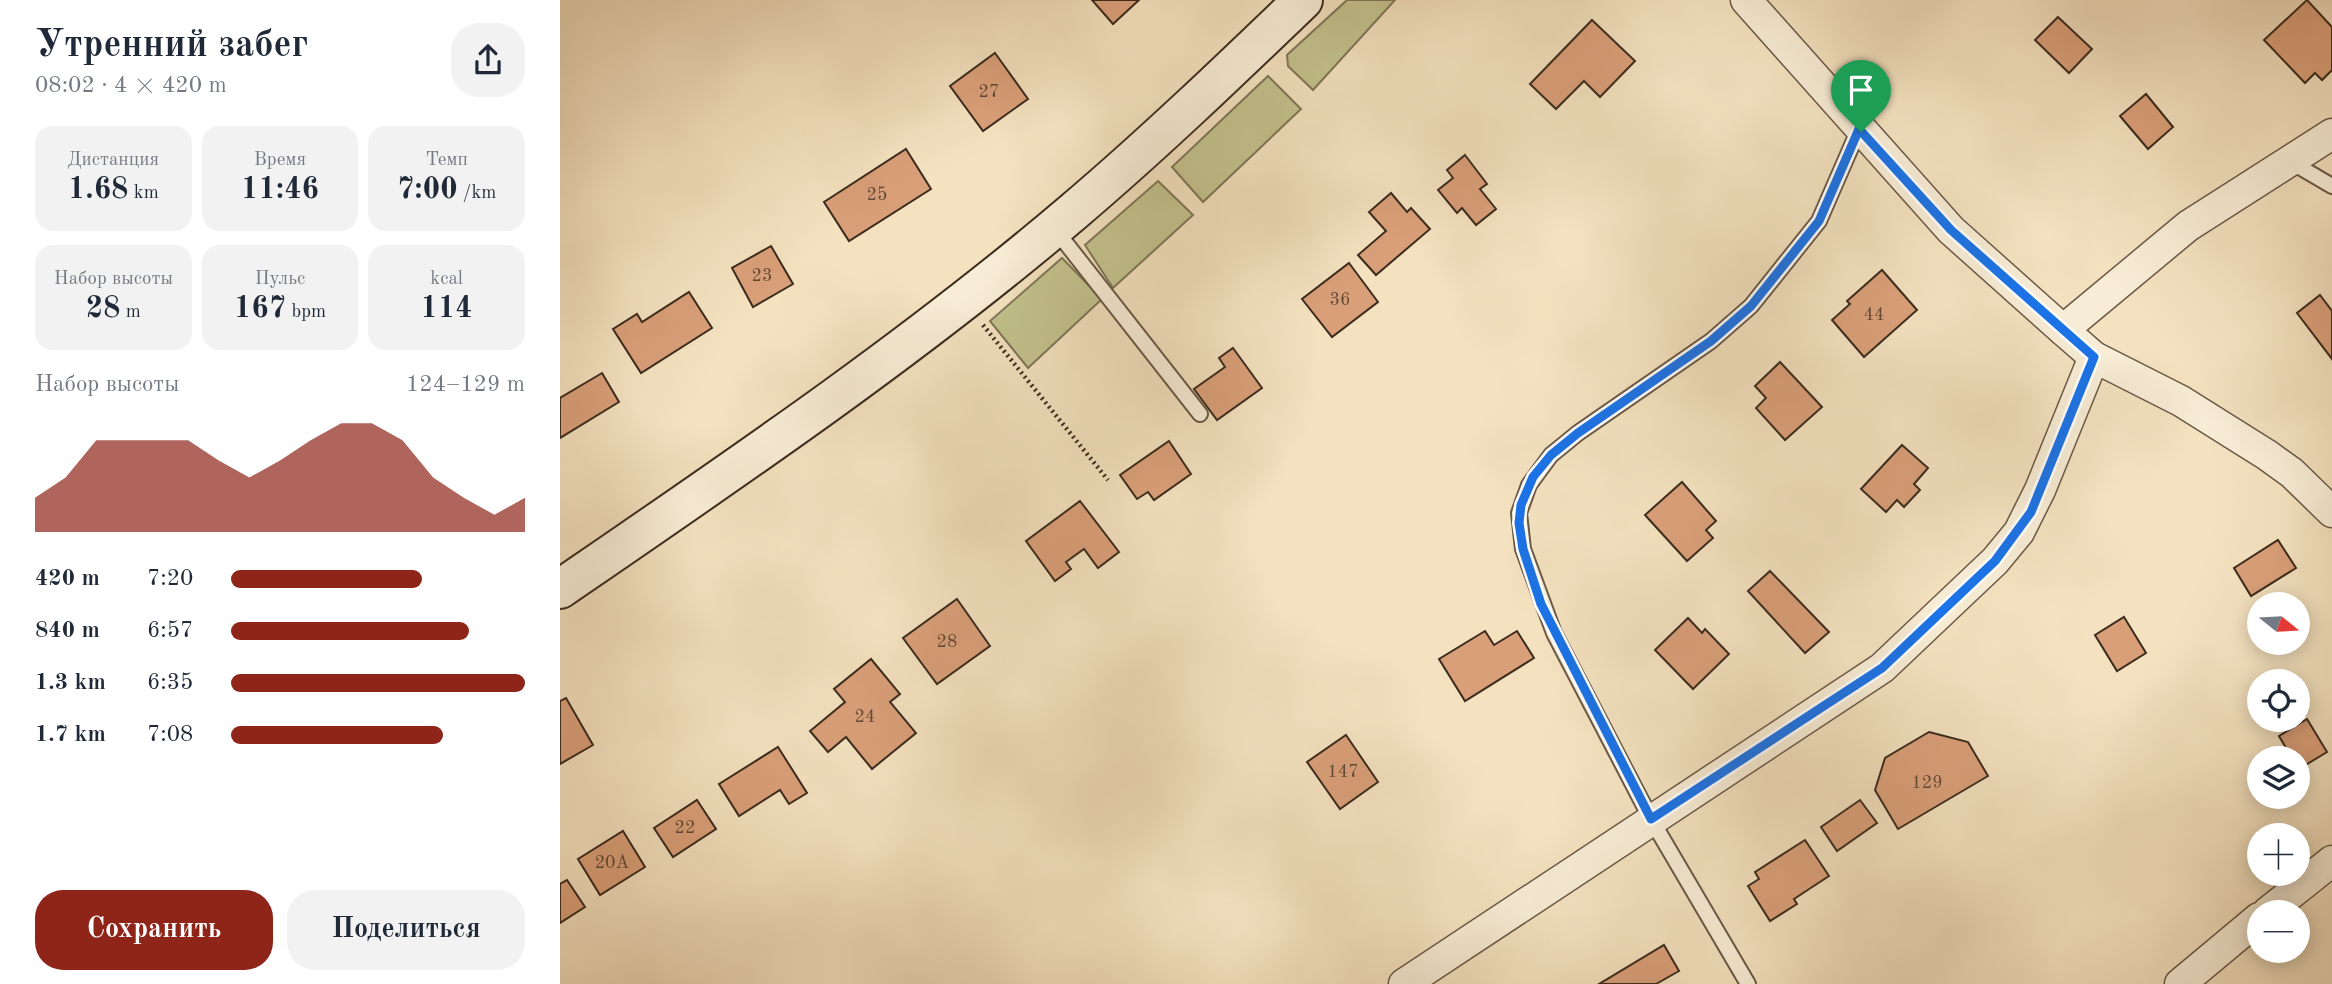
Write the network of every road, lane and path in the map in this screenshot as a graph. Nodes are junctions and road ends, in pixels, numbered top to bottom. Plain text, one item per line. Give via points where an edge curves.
1 (1303, 0) edge
2 (1746, 0) edge
3 (1859, 129) junction
4 (2332, 134) edge
5 (2291, 162) junction
6 (2332, 186) edge
7 (1054, 228) junction
8 (963, 300) junction
9 (2063, 330) junction
10 (2094, 357) junction
11 (1200, 414) dead end
12 (1108, 480) dead end
13 (2332, 512) edge
14 (560, 589) edge
15 (1651, 819) junction
16 (2332, 861) edge
17 (2283, 900) edge
18 (2247, 928) edge
19 (1404, 984) edge
20 (1748, 984) edge
21 (2180, 984) edge

1 - 7 main road via 1181,118
2 - 3 street
3 - 9 street via 1951,230
3 - 15 lane via 1819,221 1751,306 1711,341 1551,455 1533,477 1521,505 1523,549 1541,604
4 - 5 street
5 - 6 lane
5 - 9 street via 2188,226
7 - 8 main road
7 - 11 lane
8 - 12 path
8 - 14 main road via 712,485
9 - 10 street
10 - 13 street via 2226,427 2292,473
10 - 15 street via 2031,512 1995,561 1882,668
15 - 19 street
15 - 20 lane
16 - 17 street
18 - 21 street

